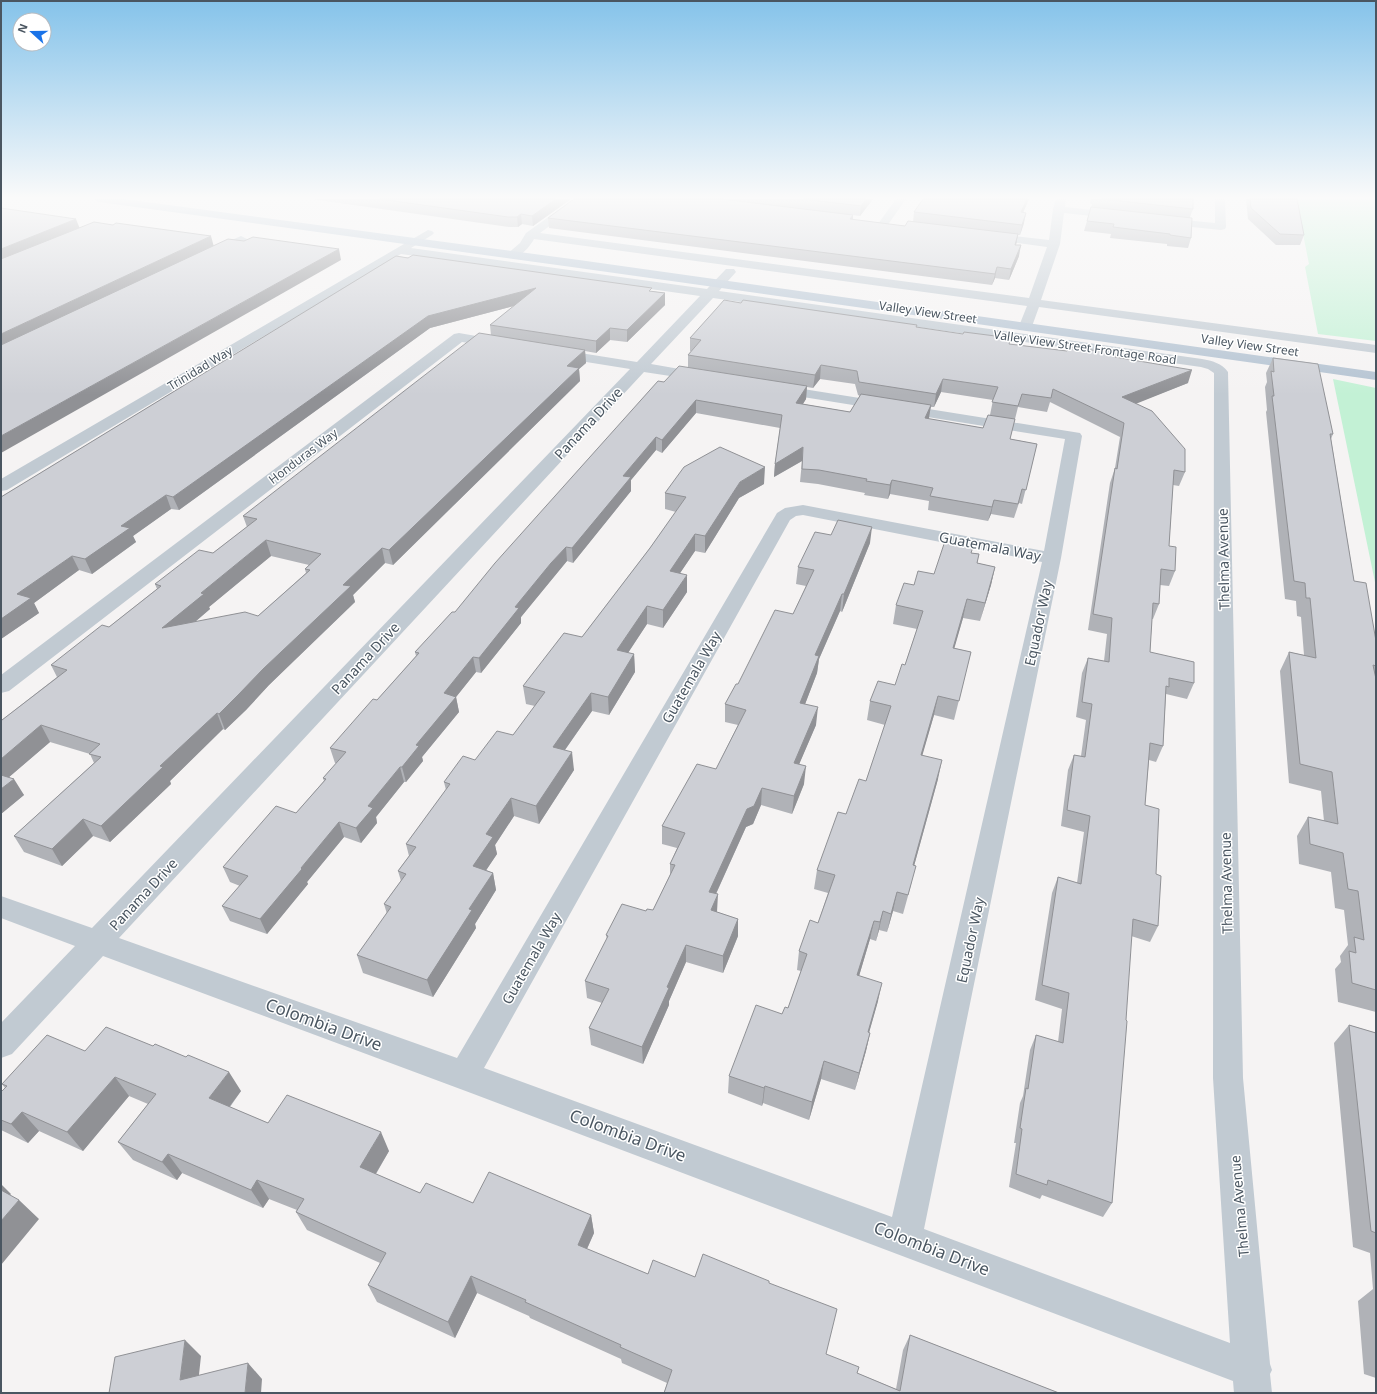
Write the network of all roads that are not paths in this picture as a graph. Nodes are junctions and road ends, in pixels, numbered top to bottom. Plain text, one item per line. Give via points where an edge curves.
1 (376, 264) edge
2 (536, 264) edge
3 (579, 264) edge
4 (635, 264) edge
5 (691, 264) edge
6 (1047, 264) edge
7 (719, 283) junction
8 (1030, 314) junction
9 (1251, 345) dead end
10 (512, 346) edge
11 (1376, 349) edge
12 (542, 351) edge
13 (1305, 353) dead end
14 (1376, 362) edge
15 (641, 367) junction
16 (1221, 372) joint
17 (1376, 376) edge
18 (720, 380) edge
19 (759, 386) edge
20 (1, 486) edge
21 (1052, 558) junction
22 (1, 686) edge
23 (1, 907) edge
24 (97, 942) junction
25 (1, 1044) edge
26 (464, 1075) junction
27 (905, 1238) junction
28 (1253, 1382) edge

1 - 20 street, Trinidad Way
2 - 7 street, Valley View Street Frontage Road
3 - 7 main road, Valley View Street
4 - 7 main road, Valley View Street
5 - 8 street
6 - 8 street
7 - 8 main road, Valley View Street
7 - 15 street, Panama Drive
7 - 16 street, Valley View Street Frontage Road via 1202,363
8 - 9 main road, Valley View Street
8 - 11 street
8 - 17 main road, Valley View Street
10 - 22 street, Honduras Way via 459,338
12 - 15 street
13 - 14 main road, Valley View Street
15 - 18 street
15 - 24 street, Panama Drive
16 - 28 street, Thelma Avenue via 1228,1078
19 - 21 street, Equador Way via 1074,436
21 - 26 street, Guatemala Way via 803,510 791,512 783,517
21 - 27 street, Equador Way
23 - 24 street, Colombia Drive
24 - 25 street, Panama Drive
24 - 26 street, Colombia Drive
26 - 27 street, Colombia Drive
27 - 28 street, Colombia Drive

